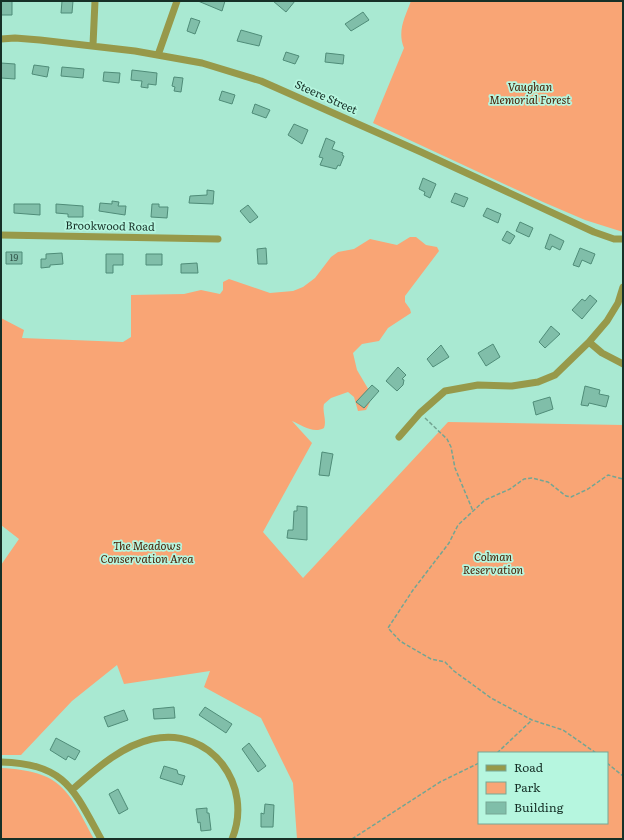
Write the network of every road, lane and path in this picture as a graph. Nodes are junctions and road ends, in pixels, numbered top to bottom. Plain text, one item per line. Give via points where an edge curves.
1 (95, 1) edge
2 (177, 1) edge
3 (1, 39) edge
4 (93, 45) junction
5 (158, 55) junction
6 (1, 235) edge
7 (218, 239) dead end
8 (623, 240) edge
9 (623, 287) edge
10 (589, 342) junction
11 (623, 364) edge
12 (420, 413) junction
13 (399, 437) dead end
14 (623, 479) edge
15 (473, 511) junction
16 (532, 720) junction
17 (498, 752) edge
18 (595, 752) edge
19 (1, 762) edge
20 (478, 763) edge
21 (608, 764) edge
22 (623, 776) edge
23 (73, 789) junction
24 (101, 839) edge
25 (232, 839) edge
26 (352, 839) edge

1 - 4 street
2 - 5 street
3 - 4 street, Steere Street
4 - 5 street, Steere Street
5 - 8 street, Steere Street via 202,63 261,81 594,232
6 - 7 street, Brookwood Road
9 - 10 street via 615,309
10 - 11 street via 602,353
10 - 12 street via 555,375 538,382 512,386 478,385 445,391
12 - 13 street
12 - 15 path via 451,447 455,468
14 - 15 path via 608,475 571,497 544,481 524,479 485,500
15 - 16 path via 458,525 449,544 413,590 388,628 400,641 431,659 445,662 491,698
16 - 17 path
16 - 18 path via 563,730
19 - 23 street via 21,762 43,767 56,774
20 - 26 path via 440,782
21 - 22 path
23 - 24 street
23 - 25 street via 106,762 144,742 167,737 190,741 217,758 227,770 234,785 238,808 237,824

